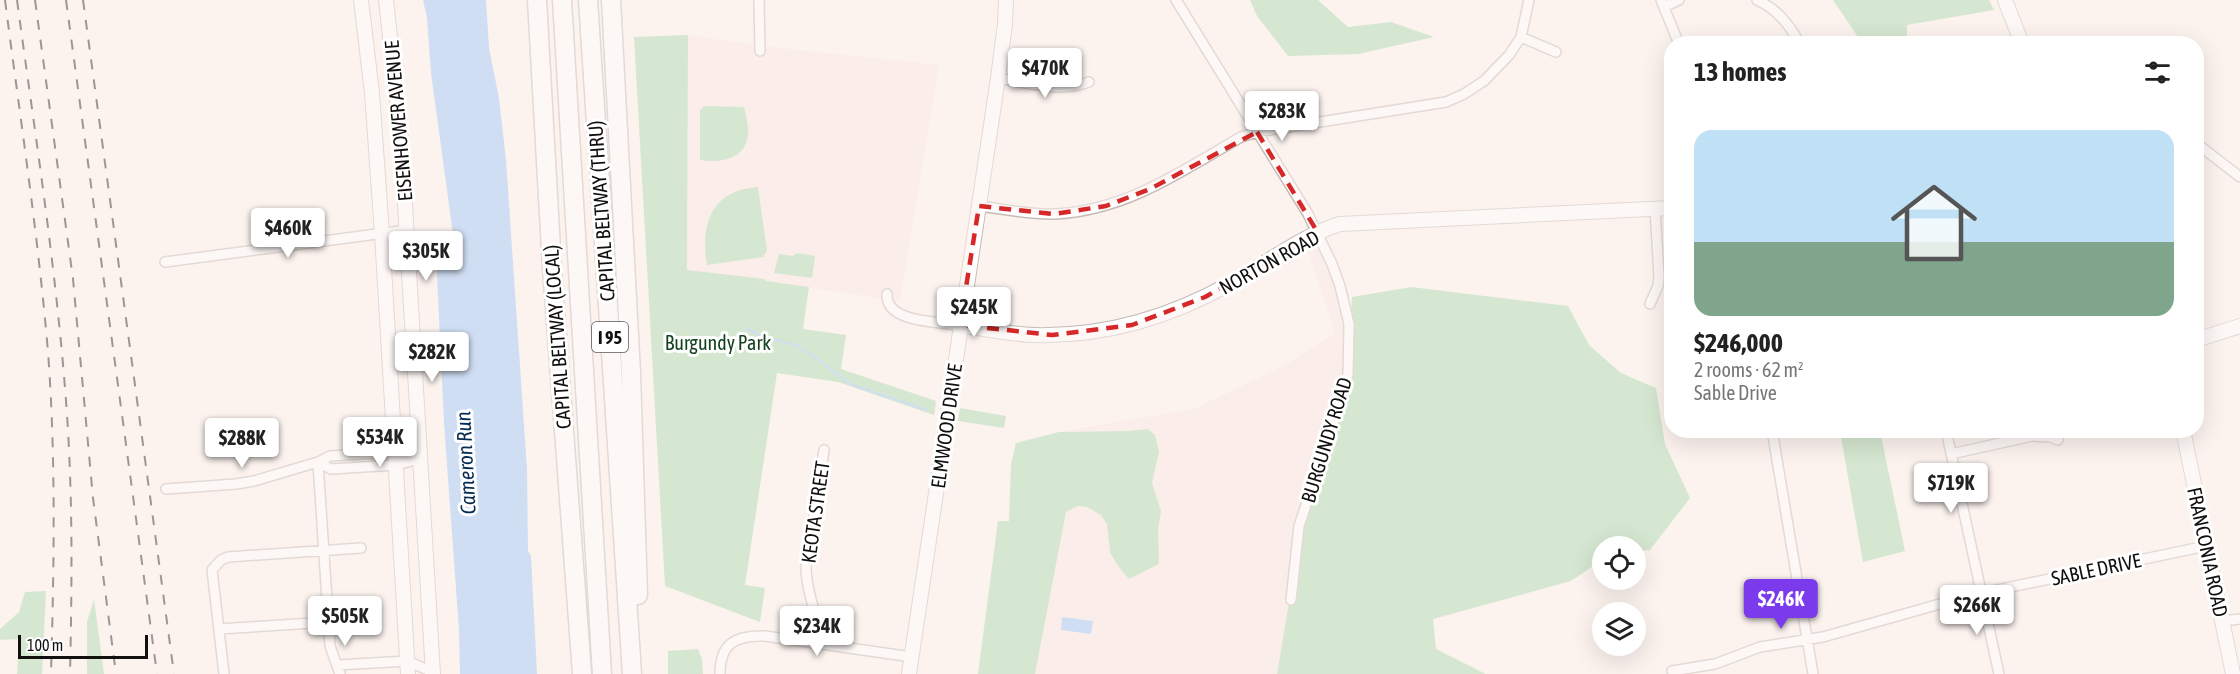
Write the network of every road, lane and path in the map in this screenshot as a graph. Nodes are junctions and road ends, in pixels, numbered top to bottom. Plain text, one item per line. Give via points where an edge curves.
1 (361, 0) edge
2 (386, 0) edge
3 (537, 0) edge
4 (562, 0) edge
5 (588, 0) edge
6 (611, 0) edge
7 (759, 0) edge
8 (1006, 0) edge
9 (1176, 0) edge
10 (1529, 0) edge
11 (1680, 0) edge
12 (1757, 0) edge
13 (2005, 0) edge
14 (1663, 3) edge
15 (1676, 36) edge
16 (1795, 36) edge
17 (2019, 36) edge
18 (1521, 37) junction
19 (760, 51) dead end
20 (1556, 52) dead end
21 (998, 78) junction
22 (1089, 82) dead end
23 (1257, 132) junction
24 (2204, 149) edge
25 (2240, 177) edge
26 (979, 206) junction
27 (1664, 207) edge
28 (1655, 208) junction
29 (407, 230) junction
30 (1318, 233) junction
31 (382, 234) junction
32 (165, 262) dead end
33 (887, 294) dead end
34 (1650, 304) dead end
35 (960, 325) junction
36 (2240, 326) edge
37 (2204, 337) edge
38 (1773, 438) edge
39 (1948, 438) edge
40 (2023, 438) edge
41 (2053, 438) edge
42 (2185, 438) edge
43 (2058, 440) dead end
44 (824, 450) dead end
45 (1952, 454) junction
46 (421, 458) junction
47 (395, 459) junction
48 (318, 462) junction
49 (166, 489) dead end
50 (2206, 546) junction
51 (361, 548) dead end
52 (324, 550) junction
53 (1981, 593) junction
54 (1291, 600) dead end
55 (2240, 619) edge
56 (2222, 621) junction
57 (328, 622) junction
58 (219, 630) junction
59 (1808, 639) junction
60 (816, 643) junction
61 (912, 657) junction
62 (407, 668) edge
63 (339, 670) edge
64 (1672, 671) dead end
65 (431, 673) edge
66 (224, 674) edge
67 (582, 674) edge
68 (602, 674) edge
69 (632, 674) edge
70 (641, 674) edge
71 (720, 674) edge
72 (909, 674) edge
73 (1813, 674) edge
74 (1999, 674) edge
75 (2233, 674) edge

1 - 31 main road, EISENHOWER AVENUE
2 - 29 main road, EISENHOWER AVENUE
3 - 67 highway, CAPITAL BELTWAY (LOCAL)
4 - 68 highway, CAPITAL BELTWAY (THRU) / I 95
5 - 69 highway, CAPITAL BELTWAY (THRU) / I 95
6 - 70 highway, I 95
7 - 19 street
8 - 21 main road, ELMWOOD DRIVE
9 - 23 street, BURGUNDY ROAD
10 - 18 street
11 - 14 street
12 - 16 street via 1779,14
13 - 17 main road
14 - 15 street
18 - 20 street
18 - 23 street via 1493,73 1455,99
21 - 22 street via 1062,88
21 - 26 main road, ELMWOOD DRIVE
23 - 26 street via 1241,137 1150,189 1106,206 1054,214
23 - 30 street, BURGUNDY ROAD
24 - 25 street
26 - 35 main road, ELMWOOD DRIVE
27 - 28 main road, NORTON ROAD
28 - 30 main road, NORTON ROAD via 1348,224
28 - 34 street via 1659,276
29 - 31 street
29 - 46 main road, EISENHOWER AVENUE
30 - 35 main road, NORTON ROAD via 1205,297 1132,325 1052,335
30 - 54 street, BURGUNDY ROAD via 1340,286 1348,324 1348,374 1299,526
31 - 32 street
31 - 47 main road, EISENHOWER AVENUE
33 - 35 street, NORTON ROAD via 890,308 899,315
35 - 61 main road, ELMWOOD DRIVE
36 - 37 main road
38 - 59 street
39 - 45 street
40 - 45 street
41 - 43 street
42 - 50 main road, FRANCONIA ROAD
44 - 60 street, KEOTA STREET via 806,568 818,624
45 - 53 street
46 - 47 street
46 - 65 main road, EISENHOWER AVENUE
47 - 48 street via 330,456
47 - 62 main road, EISENHOWER AVENUE
48 - 49 street via 236,484
48 - 52 street
50 - 53 street, SABLE DRIVE
50 - 56 main road, FRANCONIA ROAD
51 - 52 street
52 - 57 street
52 - 58 street via 221,560 212,570
53 - 59 street, SABLE DRIVE
53 - 74 street
55 - 56 street
56 - 75 main road, FRANCONIA ROAD
57 - 58 street
57 - 63 street via 330,646
58 - 66 street
59 - 64 street, SABLE DRIVE via 1760,647 1714,663
59 - 73 street
60 - 61 street
60 - 71 street via 765,636 735,640 724,650
61 - 72 main road, ELMWOOD DRIVE
62 - 63 street
62 - 65 street

